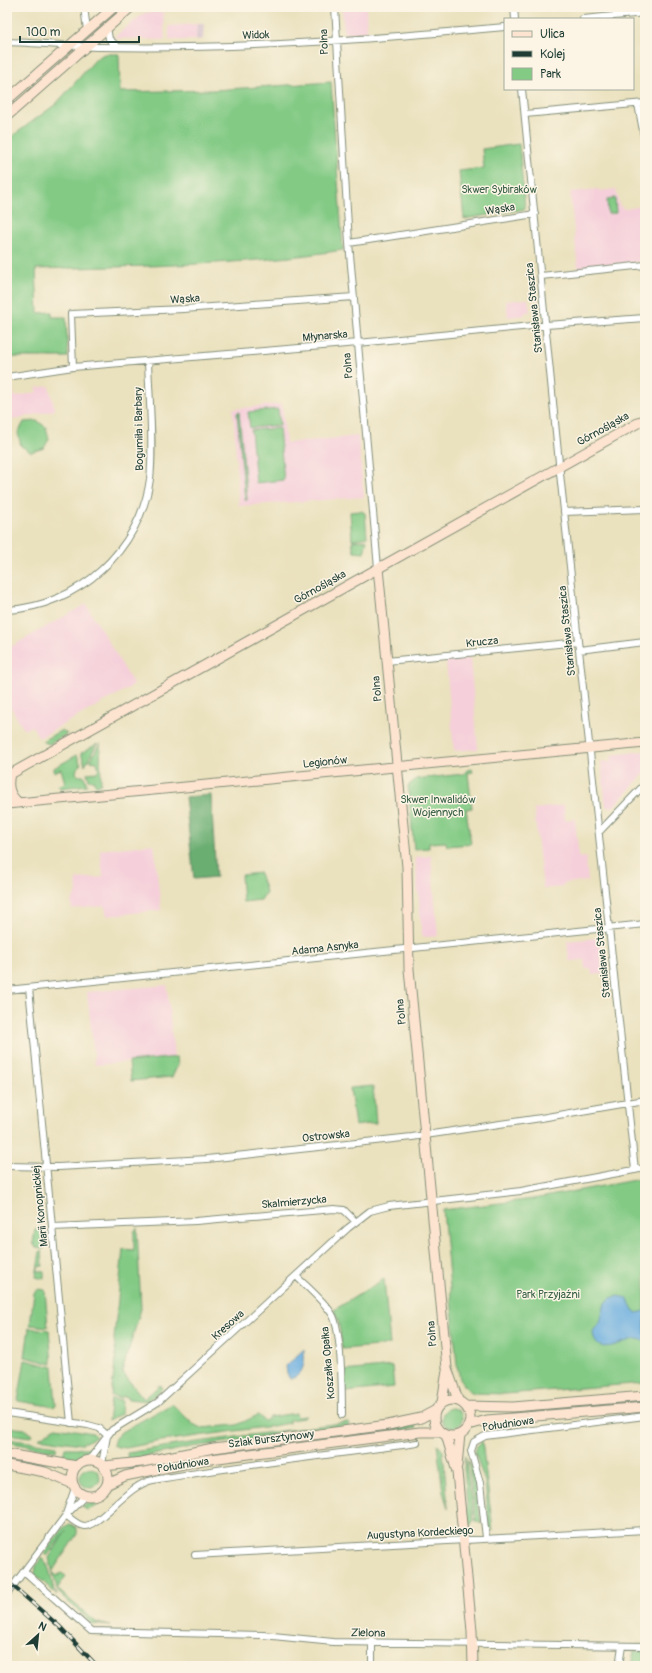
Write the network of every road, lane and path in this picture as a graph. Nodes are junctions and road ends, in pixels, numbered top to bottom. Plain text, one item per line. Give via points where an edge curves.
1 (84, 7) edge
2 (114, 7) edge
3 (131, 7) edge
4 (335, 7) edge
5 (514, 7) edge
6 (645, 13) edge
7 (515, 18) edge
8 (594, 18) edge
9 (504, 26) edge
10 (107, 27) junction
11 (87, 30) junction
12 (7, 42) edge
13 (336, 42) junction
14 (70, 45) junction
15 (85, 46) junction
16 (117, 46) junction
17 (522, 90) edge
18 (7, 100) edge
19 (642, 104) edge
20 (525, 114) junction
21 (7, 116) edge
22 (645, 142) edge
23 (535, 214) junction
24 (349, 243) junction
25 (645, 266) edge
26 (541, 276) junction
27 (354, 297) junction
28 (645, 318) edge
29 (546, 325) junction
30 (358, 343) junction
31 (148, 361) junction
32 (73, 367) junction
33 (7, 377) edge
34 (645, 419) edge
35 (559, 467) junction
36 (645, 508) edge
37 (564, 512) junction
38 (378, 568) junction
39 (7, 610) edge
40 (578, 642) junction
41 (645, 642) edge
42 (579, 650) junction
43 (387, 662) junction
44 (645, 743) edge
45 (590, 748) junction
46 (397, 766) junction
47 (9, 775) edge
48 (645, 784) edge
49 (19, 803) junction
50 (7, 804) edge
51 (599, 832) junction
52 (645, 924) edge
53 (610, 928) junction
54 (408, 949) junction
55 (29, 988) junction
56 (7, 990) edge
57 (645, 1100) edge
58 (628, 1103) junction
59 (425, 1135) junction
60 (7, 1166) edge
61 (46, 1167) junction
62 (645, 1168) edge
63 (635, 1170) junction
64 (431, 1202) junction
65 (356, 1222) junction
66 (52, 1227) junction
67 (296, 1276) junction
68 (447, 1368) junction
69 (645, 1396) edge
70 (458, 1400) junction
71 (442, 1402) junction
72 (466, 1406) junction
73 (645, 1407) edge
74 (434, 1412) junction
75 (7, 1413) edge
76 (342, 1415) dead end
77 (645, 1416) edge
78 (70, 1422) junction
79 (469, 1424) junction
80 (443, 1434) junction
81 (460, 1434) junction
82 (107, 1435) junction
83 (417, 1443) dead end
84 (7, 1454) edge
85 (88, 1460) junction
86 (7, 1465) edge
87 (103, 1465) junction
88 (77, 1466) junction
89 (457, 1472) junction
90 (108, 1484) junction
91 (74, 1486) junction
92 (86, 1496) junction
93 (66, 1515) junction
94 (645, 1530) edge
95 (486, 1538) junction
96 (463, 1540) junction
97 (196, 1555) dead end
98 (25, 1572) junction
99 (7, 1594) edge
100 (372, 1642) junction
101 (473, 1645) junction
102 (622, 1646) junction
103 (645, 1646) edge
104 (372, 1666) edge
105 (473, 1666) edge
106 (619, 1666) edge

1 - 11 street
2 - 11 street
3 - 10 street
4 - 13 street, Polna
5 - 7 street
6 - 8 street
9 - 13 street, Widok
10 - 15 street
10 - 16 street via 109,39
11 - 14 street
12 - 14 street, Widok
13 - 16 street, Widok via 187,47
13 - 24 street, Polna
14 - 15 street, Widok
14 - 18 street
15 - 16 street, Widok
15 - 21 street
17 - 20 street, Stanisława Staszica
19 - 20 street
19 - 22 street
20 - 23 street, Stanisława Staszica
23 - 24 street, Wąska
23 - 26 street, Stanisława Staszica
24 - 27 street, Polna
25 - 26 street
26 - 29 street, Stanisława Staszica
27 - 30 street, Polna
27 - 32 street, Wąska via 183,310 71,314
28 - 29 street, Młynarska
29 - 30 street, Młynarska
29 - 35 street, Stanisława Staszica
30 - 31 street, Młynarska
30 - 38 street, Polna
31 - 32 street, Młynarska
31 - 39 street, Bogumiła i Barbary via 150,473 145,500 131,533 110,562 79,588 45,604
32 - 33 street, Młynarska
34 - 35 street, Górnośląska
35 - 37 street, Stanisława Staszica
35 - 38 street, Górnośląska
36 - 37 street
37 - 40 street, Stanisława Staszica
38 - 43 street, Polna
38 - 47 street, Górnośląska
40 - 42 street, Stanisława Staszica
40 - 43 street, Krucza
41 - 42 street
42 - 45 street, Stanisława Staszica
43 - 46 street, Polna
44 - 45 street, Legionów
45 - 46 street, Legionów
45 - 51 street, Stanisława Staszica
46 - 49 street, Legionów
46 - 54 street, Polna via 407,867
47 - 49 street via 9,789
48 - 51 street
49 - 50 street, Legionów
51 - 53 street, Stanisława Staszica
52 - 53 street, Adama Asnyka
53 - 54 street, Adama Asnyka
53 - 58 street, Stanisława Staszica
54 - 55 street, Adama Asnyka
54 - 59 street, Polna
55 - 56 street, Adama Asnyka
55 - 61 street, Marii Konopnickiej
57 - 58 street, Ostrowska
58 - 59 street, Ostrowska
58 - 63 street, Stanisława Staszica
59 - 61 street, Ostrowska via 207,1159
59 - 64 street, Polna
60 - 61 street, Ostrowska
61 - 66 street, Marii Konopnickiej
62 - 63 street
63 - 64 street via 534,1189
64 - 65 street via 382,1207 370,1211
64 - 68 street, Polna
65 - 66 street, Skalmierzycka via 344,1210 334,1208 196,1221
65 - 67 street, Kresowa
66 - 78 street, Marii Konopnickiej
67 - 76 street, Koszałka Opałka via 329,1310 335,1320
67 - 82 street, Kresowa via 158,1402 116,1426
68 - 70 street, Polna
68 - 71 street, Polna
69 - 72 street via 513,1407
70 - 71 street
70 - 72 street
71 - 74 street
72 - 79 street via 470,1415
73 - 79 street via 487,1420
74 - 80 street via 434,1423
74 - 87 street, Szlak Bursztynowy via 421,1418 388,1425 214,1448 142,1462
75 - 78 street
77 - 95 street, Południowa via 477,1439 472,1446 471,1456 481,1489
78 - 82 street via 94,1426
79 - 81 street
80 - 81 street
80 - 89 street
80 - 90 street, Szlak Bursztynowy via 420,1432 210,1459 125,1476
81 - 89 street
82 - 85 street, Kresowa
82 - 87 street
83 - 93 street, Południowa via 148,1481 132,1489 91,1524 80,1525
84 - 88 street
85 - 87 street
85 - 88 street
86 - 91 street via 45,1472
87 - 90 street via 108,1475
88 - 91 street via 72,1474
89 - 96 street
90 - 92 street via 96,1496
91 - 92 street
91 - 93 street
92 - 93 street
93 - 98 street
94 - 95 street, Augustyna Kordeckiego
95 - 96 street, Augustyna Kordeckiego
96 - 97 street, Augustyna Kordeckiego
96 - 101 street
98 - 99 street
98 - 100 street, Zielona via 91,1631 263,1635 319,1641
100 - 101 street, Zielona
100 - 104 street
101 - 102 street, Zielona
101 - 105 street
102 - 103 street, Zielona
102 - 106 street

